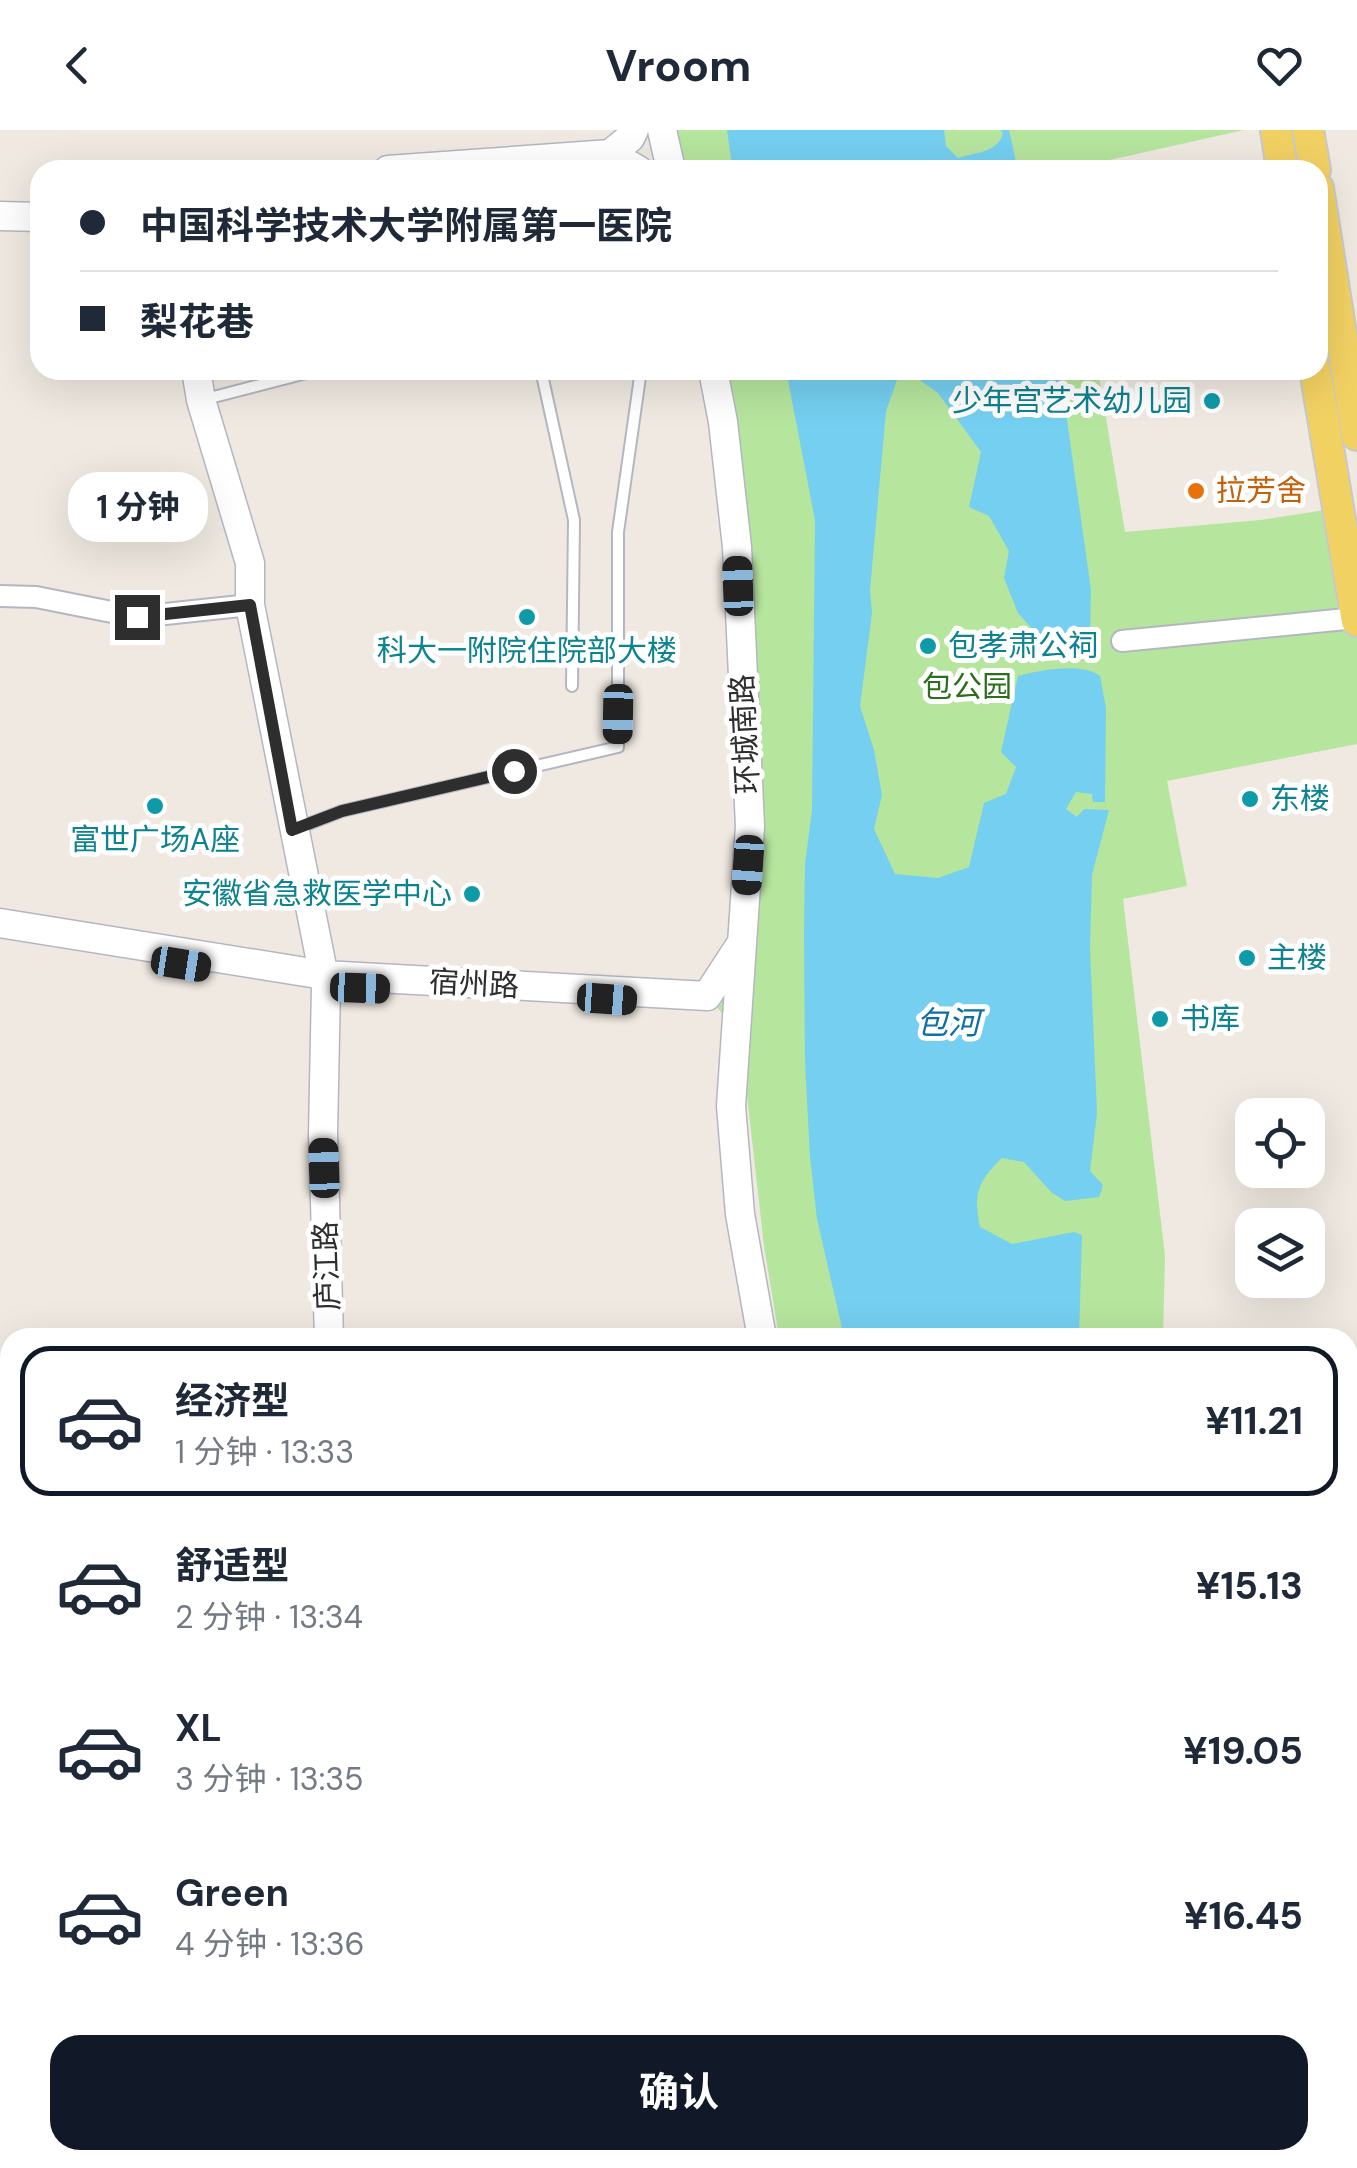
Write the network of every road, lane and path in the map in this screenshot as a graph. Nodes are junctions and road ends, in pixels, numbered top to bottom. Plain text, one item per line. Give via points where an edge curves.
1 (634, 130) edge
2 (662, 130) edge
3 (1276, 130) edge
4 (1308, 130) edge
5 (610, 154) junction
6 (583, 160) edge
7 (620, 160) edge
8 (669, 160) edge
9 (1280, 160) edge
10 (1312, 160) edge
11 (0, 216) edge
12 (30, 217) edge
13 (1328, 251) edge
14 (198, 380) edge
15 (279, 380) edge
16 (543, 380) edge
17 (640, 380) edge
18 (715, 380) edge
19 (1317, 380) edge
20 (201, 400) junction
21 (1357, 435) edge
22 (0, 596) edge
23 (250, 605) junction
24 (1357, 620) edge
25 (1122, 642) dead end
26 (572, 686) dead end
27 (292, 830) junction
28 (0, 923) edge
29 (0, 936) edge
30 (743, 942) junction
31 (325, 981) junction
32 (735, 1025) junction
33 (329, 1328) edge
34 (760, 1328) edge

1 - 5 street
2 - 8 street
3 - 9 main road
4 - 10 main road
5 - 6 street
5 - 7 street
11 - 12 street
13 - 21 main road
14 - 20 street, 庐江路
15 - 20 lane
16 - 26 lane via 574,520
17 - 27 lane via 618,532 618,747 342,811
18 - 30 street, 环城南路 via 737,547 750,826
19 - 24 main road
20 - 23 street, 庐江路 via 250,563
22 - 23 street via 137,617
23 - 27 street, 庐江路
24 - 25 street
27 - 31 street, 庐江路
28 - 31 street, 宿州路
29 - 31 street, 宿州路
30 - 31 street, 宿州路 via 707,996
30 - 32 street, 环城南路
31 - 32 street, 宿州路 via 715,1005
31 - 33 street, 庐江路
32 - 34 street, 环城南路 via 733,1133

